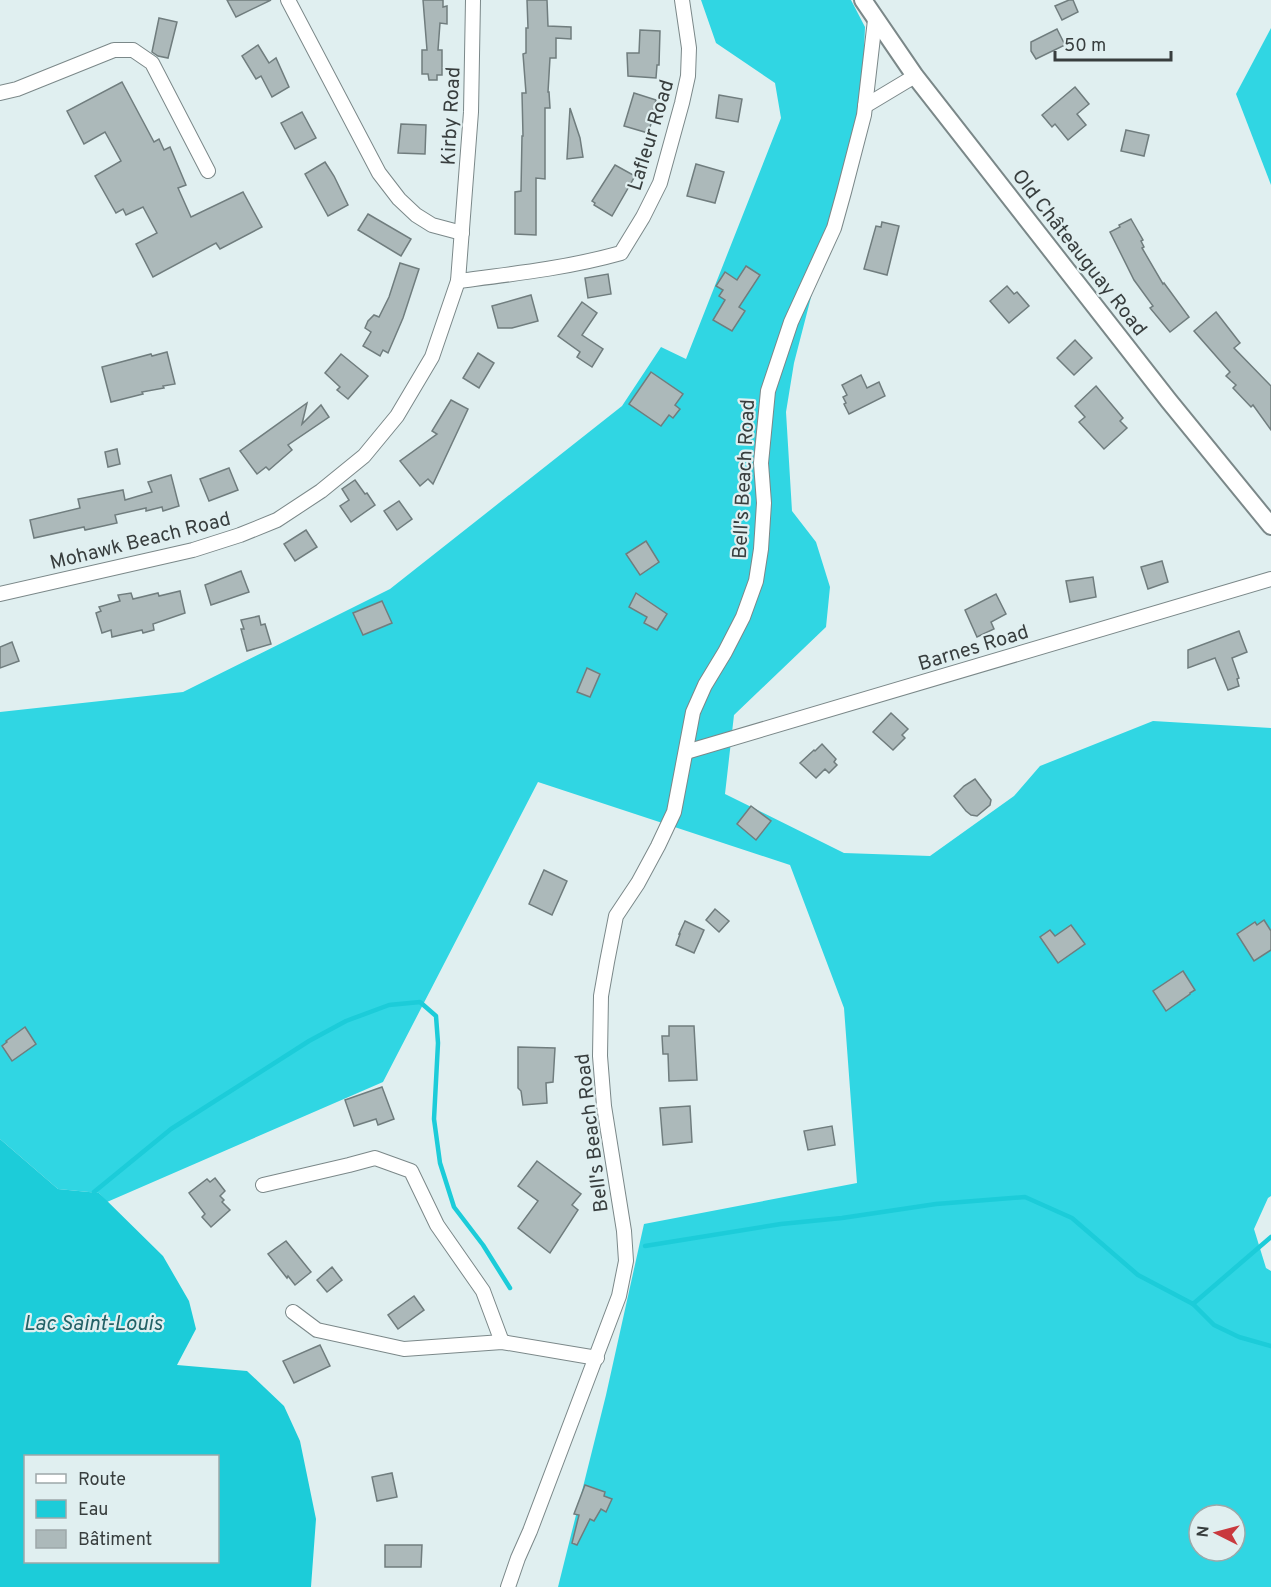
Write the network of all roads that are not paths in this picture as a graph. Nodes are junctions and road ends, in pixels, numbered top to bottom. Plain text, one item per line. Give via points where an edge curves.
1 (288, 0) edge
2 (473, 0) edge
3 (682, 0) edge
4 (862, 0) edge
5 (875, 20) junction
6 (915, 76) junction
7 (0, 93) edge
8 (865, 106) junction
9 (208, 171) dead end
10 (462, 233) junction
11 (458, 281) junction
12 (1271, 526) edge
13 (1271, 579) edge
14 (0, 594) edge
15 (686, 752) junction
16 (263, 1185) dead end
17 (293, 1312) dead end
18 (502, 1342) junction
19 (597, 1358) junction
20 (508, 1587) edge

1 - 10 street via 379,173 416,215 432,225
2 - 10 street, Kirby Road via 471,112
3 - 11 street, Lafleur Road via 689,48 682,103 660,183 621,253 541,270
4 - 5 street, Old Châteauguay Road
5 - 6 street, Old Châteauguay Road
5 - 8 street, Bell's Beach Road
6 - 8 street
6 - 12 street, Old Châteauguay Road
7 - 9 street via 114,50 133,50 152,63
8 - 15 street, Bell's Beach Road via 834,228 791,322 768,391 761,463 764,503 756,581 693,712
10 - 11 street, Mohawk Beach Road
11 - 14 street, Mohawk Beach Road via 432,357 397,417 363,456 321,490 277,520 203,547
13 - 15 street, Barnes Road
15 - 19 street, Bell's Beach Road via 674,812 638,883 616,916 602,991 600,1056 604,1106 626,1261 620,1296
16 - 18 street via 375,1158 411,1171 437,1225 483,1291
17 - 18 street via 318,1330 404,1349
18 - 19 street
19 - 20 street, Bell's Beach Road

